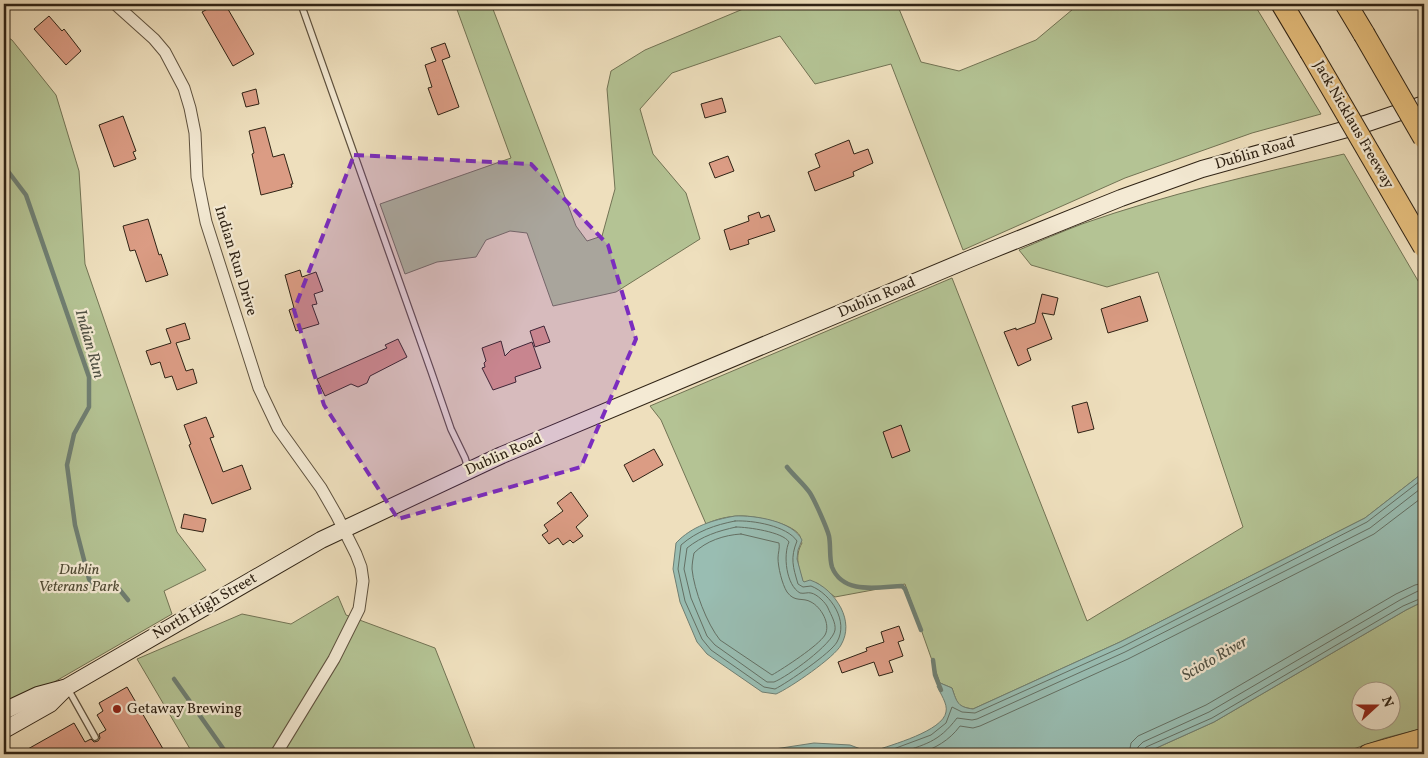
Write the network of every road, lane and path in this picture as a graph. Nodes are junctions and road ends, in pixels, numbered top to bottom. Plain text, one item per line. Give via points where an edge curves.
1 (115, 4) edge
2 (301, 4) edge
3 (1282, 4) edge
4 (1346, 4) edge
5 (1424, 104) edge
6 (1424, 138) edge
7 (1424, 247) edge
8 (468, 470) junction
9 (344, 528) junction
10 (67, 687) junction
11 (4, 711) edge
12 (4, 730) edge
13 (94, 737) dead end
14 (1424, 738) edge
15 (277, 752) edge
16 (1368, 754) edge

1 - 9 street, Indian Run Drive via 160,46 184,88 195,133 197,178 206,222 259,388 278,428 321,488
2 - 8 lane
3 - 7 highway, Jack Nicklaus Freeway, bridge
4 - 6 highway, bridge
5 - 8 main road, Dublin Road via 1356,127 1210,167 1121,198
8 - 9 main road, Dublin Road
9 - 10 main road, North High Street
9 - 15 street, Indian Run Drive via 356,554 363,581 359,609 334,659
10 - 11 main road, North High Street via 38,695
10 - 12 main road, North High Street via 50,704
10 - 13 lane
14 - 16 main road

